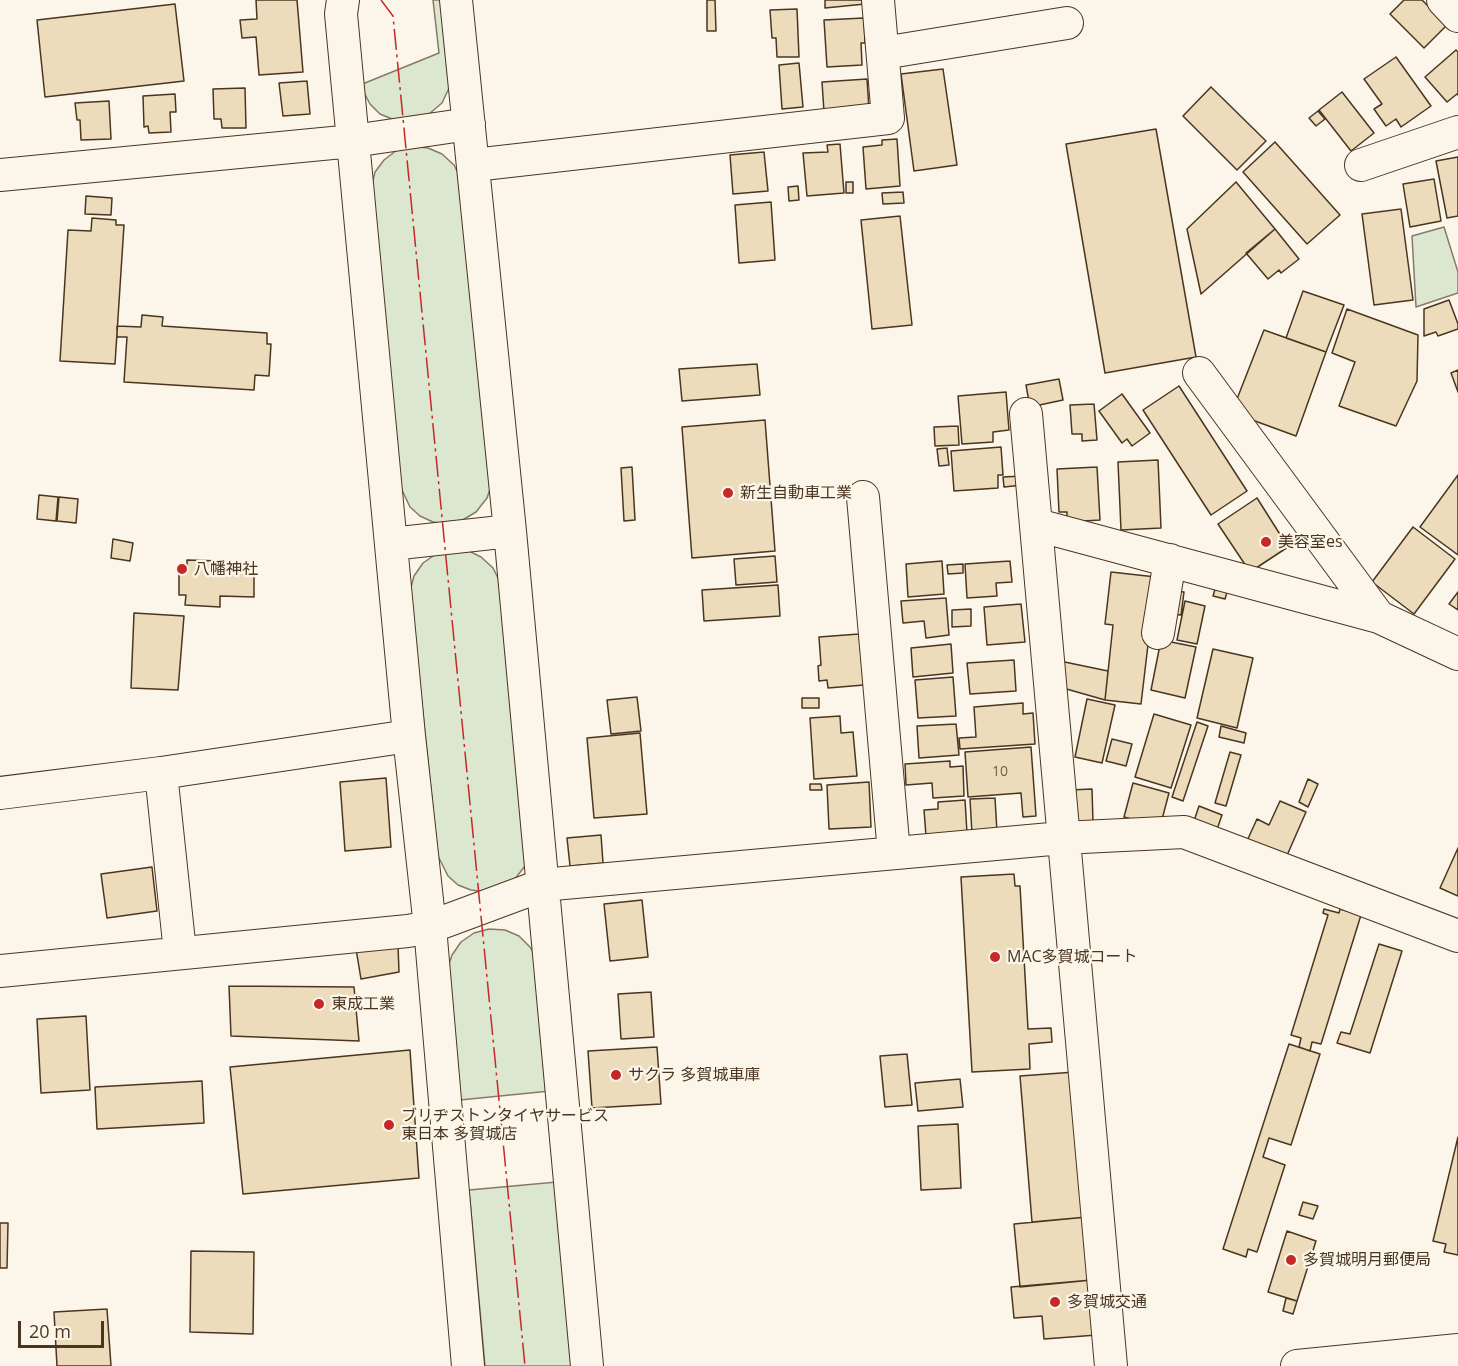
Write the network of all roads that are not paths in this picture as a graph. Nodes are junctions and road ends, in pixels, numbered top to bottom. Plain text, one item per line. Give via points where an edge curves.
1 (343, 0) edge
2 (456, 0) edge
3 (878, 0) edge
4 (1443, 0) edge
5 (1458, 16) edge
6 (1066, 22) dead end
7 (883, 53) junction
8 (469, 124) junction
9 (1458, 132) edge
10 (353, 141) junction
11 (474, 165) junction
12 (1361, 165) dead end
13 (0, 176) edge
14 (1199, 373) dead end
15 (1026, 414) dead end
16 (863, 497) dead end
17 (1037, 525) junction
18 (510, 531) junction
19 (392, 544) junction
20 (1170, 561) junction
21 (1379, 617) junction
22 (1158, 633) dead end
23 (1458, 654) edge
24 (410, 736) junction
25 (161, 773) junction
26 (0, 793) edge
27 (1062, 838) junction
28 (894, 853) junction
29 (543, 885) junction
30 (430, 927) junction
31 (1458, 936) edge
32 (180, 952) junction
33 (0, 971) edge
34 (1458, 1350) edge
35 (468, 1366) edge
36 (587, 1366) edge
37 (1111, 1366) edge
38 (1297, 1366) edge

1 - 10 street
2 - 8 street
3 - 7 street
4 - 5 street
6 - 7 street
7 - 11 street via 888,118
8 - 10 street
8 - 11 street
9 - 12 street
10 - 13 street
10 - 19 street
11 - 18 street
14 - 21 street
15 - 17 street
16 - 28 street
17 - 20 street
17 - 27 street
18 - 19 street
18 - 29 street
19 - 24 street
20 - 21 street
20 - 22 street
21 - 23 street
24 - 25 street
24 - 30 street
25 - 26 street
25 - 32 street
27 - 28 street
27 - 31 street via 1184,832
27 - 37 street
28 - 29 street
29 - 30 street
29 - 36 street
30 - 32 street
30 - 35 street
32 - 33 street
34 - 38 street

